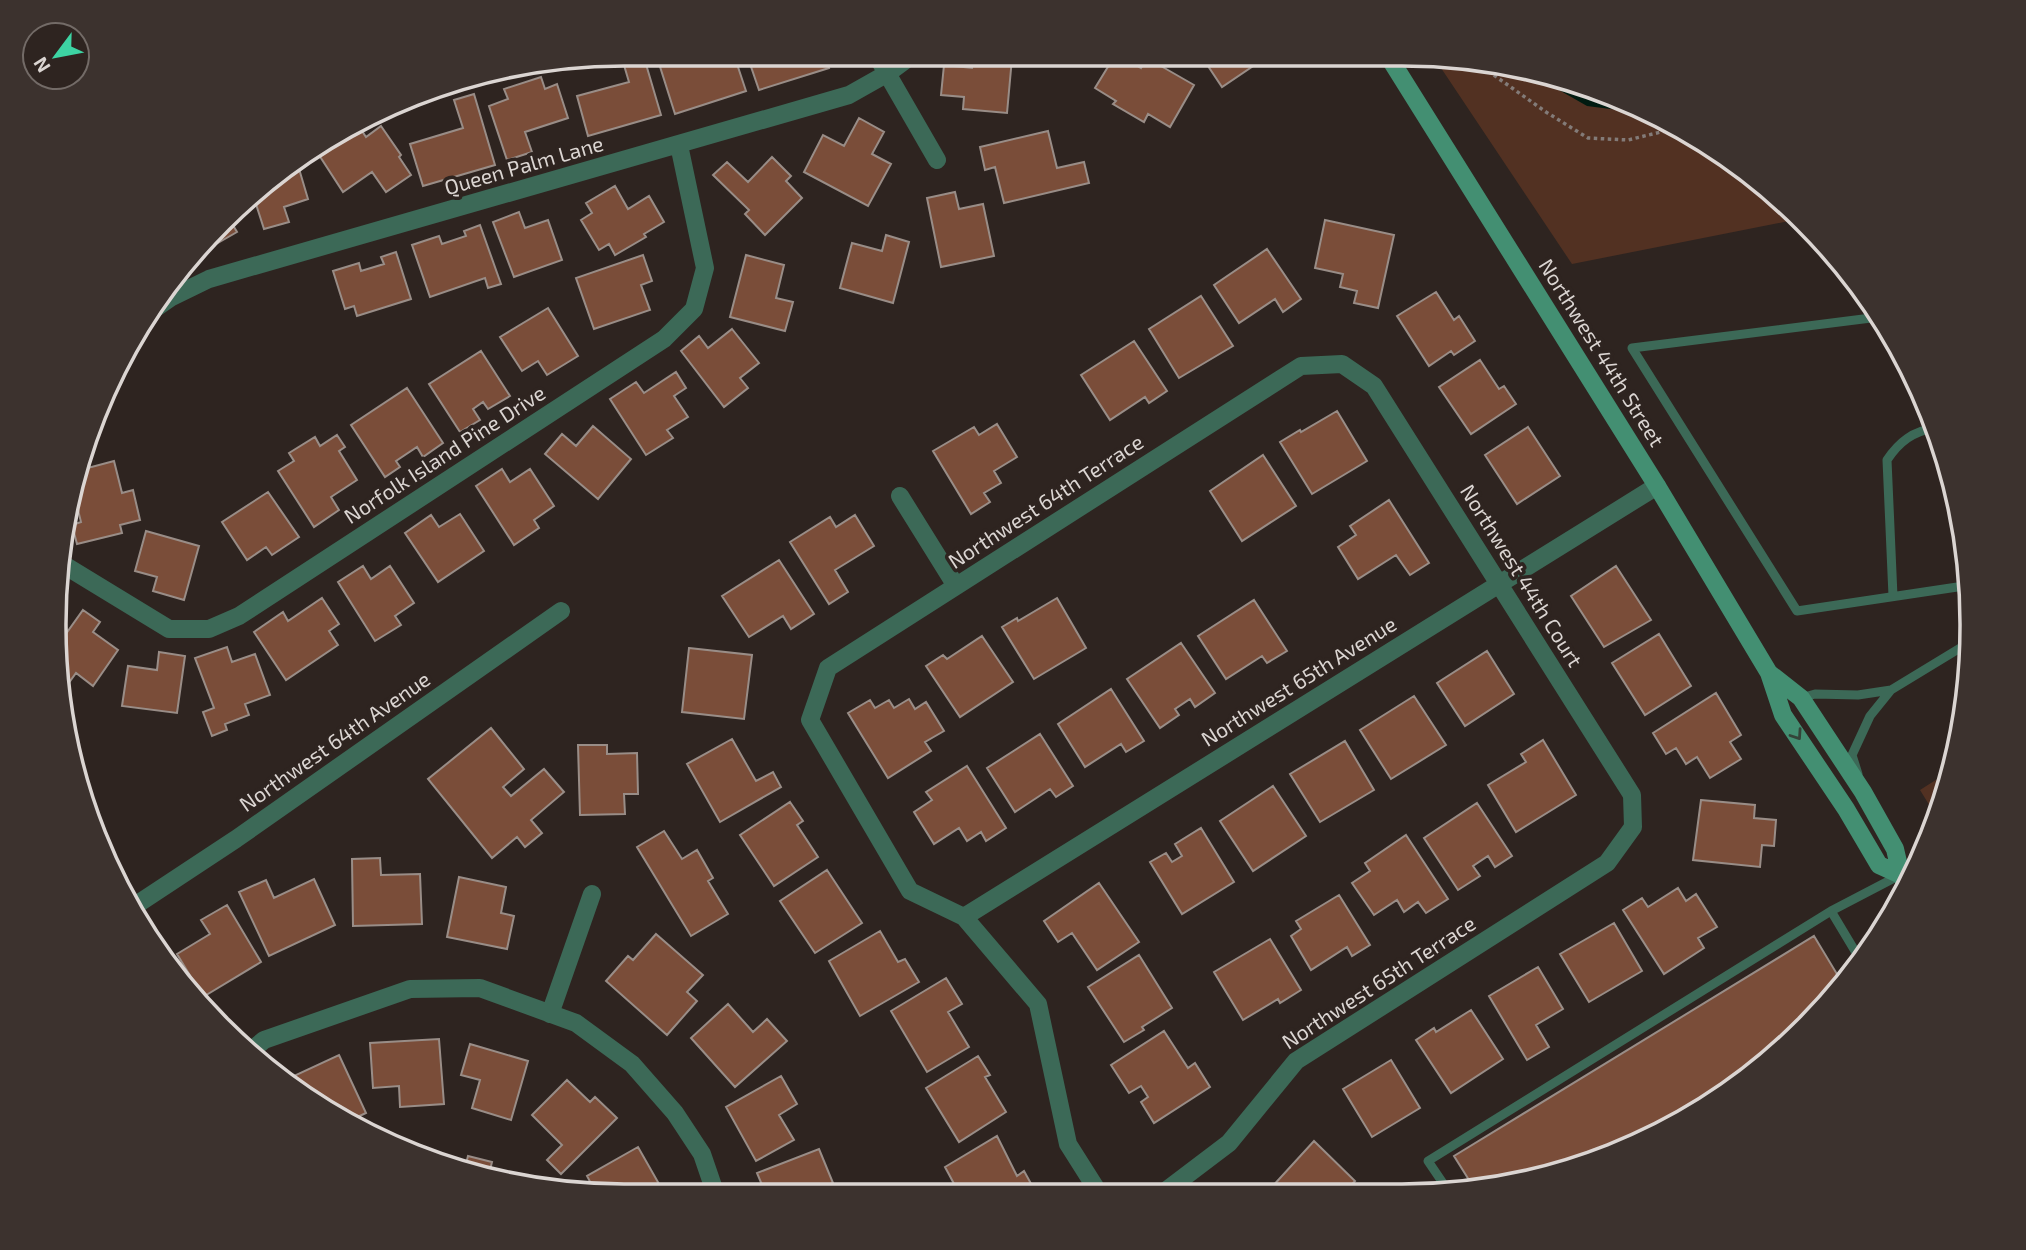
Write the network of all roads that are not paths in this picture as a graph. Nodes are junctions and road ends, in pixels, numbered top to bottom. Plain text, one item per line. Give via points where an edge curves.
1 (883, 66) edge
2 (897, 66) edge
3 (1394, 66) edge
4 (888, 73) junction
5 (679, 145) junction
6 (937, 160) dead end
7 (174, 296) edge
8 (1867, 318) edge
9 (1342, 365) joint
10 (1924, 429) edge
11 (1657, 486) junction
12 (900, 496) dead end
13 (70, 568) edge
14 (1499, 584) junction
15 (956, 586) junction
16 (1958, 590) edge
17 (1893, 596) junction
18 (561, 611) dead end
19 (1959, 649) edge
20 (1769, 673) junction
21 (1891, 690) junction
22 (1801, 698) junction
23 (1863, 792) junction
24 (1633, 827) joint
25 (1902, 873) edge
26 (1899, 878) edge
27 (1895, 885) edge
28 (592, 894) dead end
29 (140, 902) edge
30 (1831, 911) junction
31 (964, 917) junction
32 (1854, 950) edge
33 (550, 1014) junction
34 (258, 1045) edge
35 (1442, 1182) edge
36 (712, 1184) edge
37 (1093, 1184) edge
38 (1175, 1184) edge

1 - 4 street
2 - 4 street, Queen Palm Lane
3 - 11 street, Northwest 44th Street
4 - 5 street, Queen Palm Lane via 849,95
4 - 6 street
5 - 7 street, Queen Palm Lane via 209,279
5 - 13 street, Norfolk Island Pine Drive via 705,268 694,309 664,339 239,616 209,629 169,629
8 - 17 lane via 1632,348 1797,611
9 - 14 street, Northwest 44th Court via 1374,386
9 - 15 street, Northwest 64th Terrace via 1301,366
10 - 17 lane via 1896,445 1887,460
11 - 14 street, Northwest 65th Avenue
11 - 20 street, Northwest 44th Street
12 - 15 street
14 - 24 street, Northwest 44th Court via 1633,795
14 - 31 street, Northwest 65th Avenue
15 - 31 street, Northwest 64th Terrace via 828,668 810,720 910,891
16 - 17 lane
18 - 29 street, Northwest 64th Avenue
19 - 21 lane
20 - 22 street, Northwest 44th Street
20 -> 26 street, Northwest 44th Street via 1783,715 1879,865
21 - 22 lane
21 - 23 lane via 1870,716 1852,755
22 - 23 street, Northwest 44th Street
23 - 25 street, Northwest 44th Street via 1895,849
24 - 38 street, Northwest 65th Terrace via 1607,863 1296,1061 1230,1143
27 - 30 lane
28 - 33 street
30 - 32 lane
30 - 35 lane via 1428,1161
31 - 37 street via 1038,1004 1068,1144
33 - 34 street via 480,988 410,989
33 - 36 street via 576,1023 632,1064 696,1144

